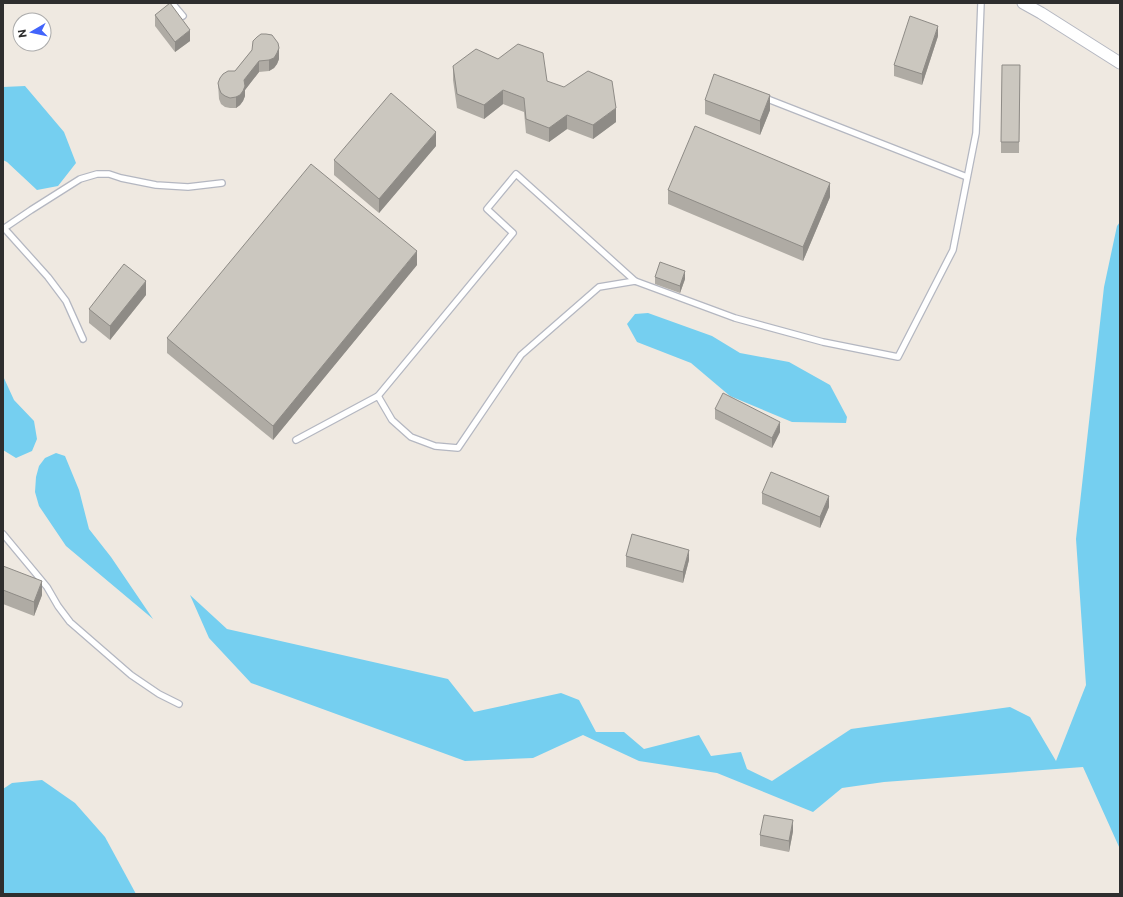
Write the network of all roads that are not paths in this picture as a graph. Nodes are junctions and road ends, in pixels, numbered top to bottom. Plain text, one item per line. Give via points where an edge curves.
1 (172, 3) edge
2 (981, 3) edge
3 (1023, 3) edge
4 (183, 16) dead end
5 (1120, 63) edge
6 (762, 97) edge
7 (967, 177) junction
8 (222, 183) dead end
9 (4, 229) edge
10 (635, 281) junction
11 (83, 339) dead end
12 (378, 396) junction
13 (296, 440) dead end
14 (3, 534) edge
15 (179, 704) dead end

1 - 4 lane
2 - 7 lane via 976,133
3 - 5 street
6 - 7 lane
7 - 10 lane via 953,250 898,356 822,342 735,318
8 - 9 lane via 188,187 156,185 109,174 97,174 80,179
9 - 11 lane via 48,277 66,301
10 - 12 lane via 598,287 521,355 458,448 435,446 411,437 392,420
10 - 12 lane via 516,174 487,208 513,232
12 - 13 lane
14 - 15 lane via 47,587 70,622 131,675

